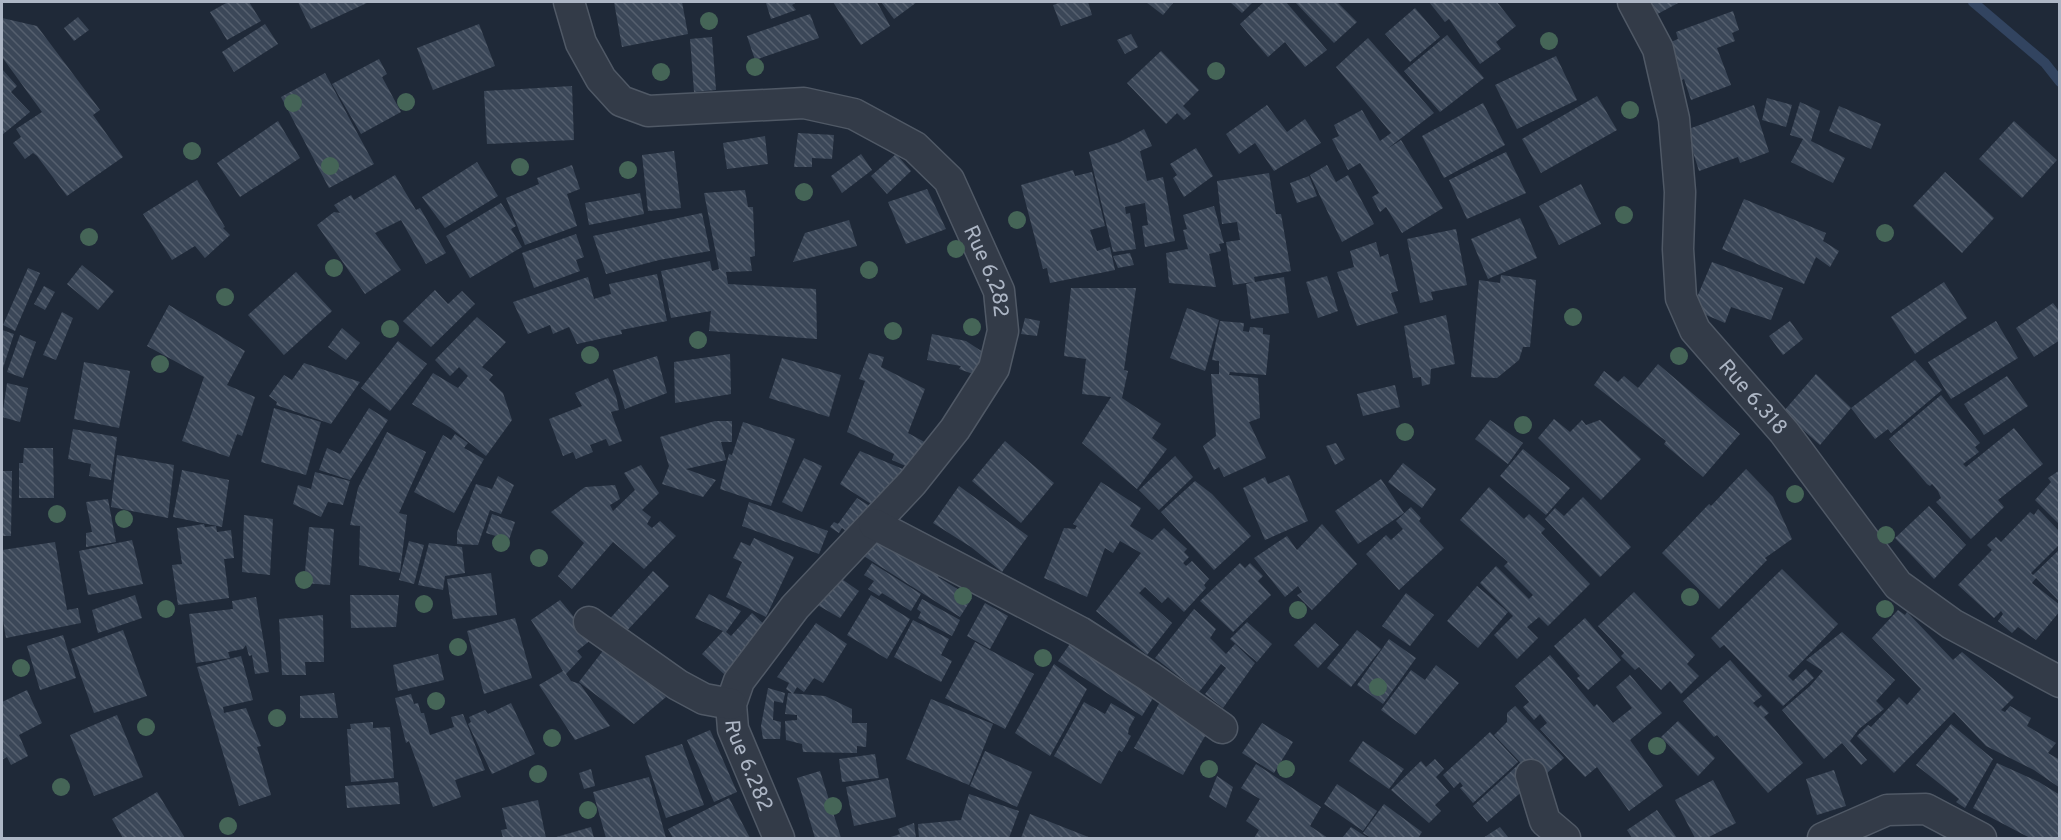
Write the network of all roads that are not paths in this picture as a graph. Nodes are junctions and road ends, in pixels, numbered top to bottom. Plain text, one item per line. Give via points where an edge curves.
1 (569, 2) edge
2 (1633, 2) edge
3 (874, 524) junction
4 (589, 622) dead end
5 (2060, 682) edge
6 (731, 704) junction
7 (1222, 728) dead end
8 (1531, 775) dead end
9 (779, 838) edge
10 (1564, 838) edge
11 (1823, 838) edge
12 (1981, 838) edge

1 - 3 street, Rue 6.282 via 581,43 601,79 621,101 648,111 804,104 854,114 915,147 949,180 999,291 1003,331 994,368 955,429
2 - 5 street, Rue 6.318 via 1658,49 1674,118 1680,192 1681,298 1695,330 1784,432 1898,585 1952,624
3 - 6 street, Rue 6.282 via 795,607 739,681
3 - 7 street via 1080,632
4 - 6 street via 678,686 704,699
6 - 9 street, Rue 6.282 via 733,729
8 - 10 street via 1545,821
11 - 12 street via 1887,810 1926,808

